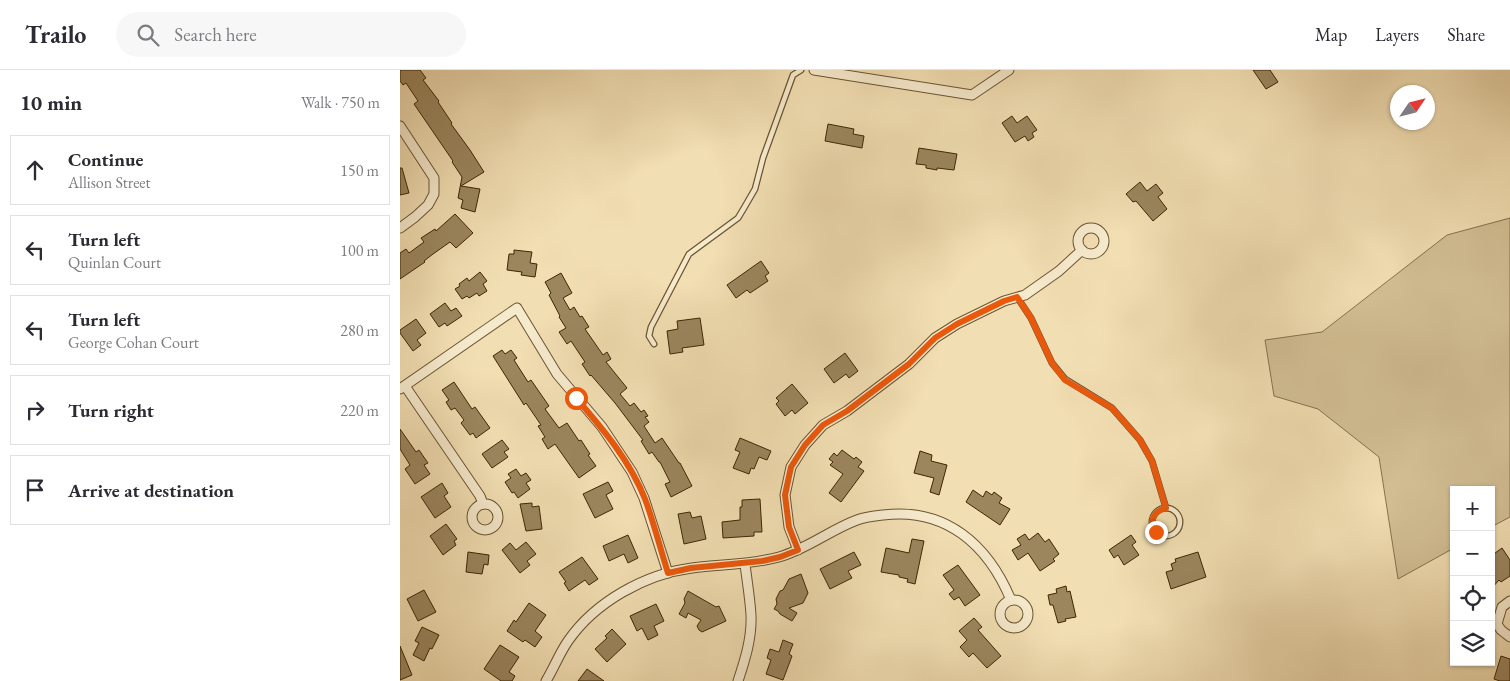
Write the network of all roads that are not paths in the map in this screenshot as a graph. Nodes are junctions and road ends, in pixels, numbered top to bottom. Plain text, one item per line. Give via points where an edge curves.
1 (801, 70) edge
2 (814, 70) edge
3 (1009, 70) edge
4 (400, 126) edge
5 (400, 228) edge
6 (1082, 250) dead end
7 (1017, 297) junction
8 (654, 344) dead end
9 (402, 388) edge
10 (483, 504) dead end
11 (1166, 508) junction
12 (798, 550) junction
13 (745, 564) junction
14 (668, 573) junction
15 (1011, 600) dead end
16 (1510, 602) edge
17 (1510, 637) edge
18 (546, 681) edge
19 (738, 681) edge

1 - 8 lane via 793,75 755,189 738,218 689,254 651,328 649,336
2 - 3 street via 972,95
4 - 5 street via 434,178 434,194 428,205
6 - 7 street via 1059,271 1025,295
7 - 11 lane via 1031,318 1052,363 1065,380 1112,408 1140,440 1152,461
7 - 12 street via 957,324 935,338 909,364 823,425 805,445 791,467 785,495 789,527
9 - 10 street
9 - 14 street via 517,308 557,374 602,427 632,472 644,498
11 - 11 lane via 1175,511 1180,523 1174,534 1165,536 1156,532 1153,519
12 - 13 street
12 - 15 street via 860,519 912,514 940,522 984,552
13 - 14 street
13 - 19 street via 751,616 750,639
14 - 18 street via 631,588 591,614 567,642
16 - 17 street via 1502,607 1497,624

